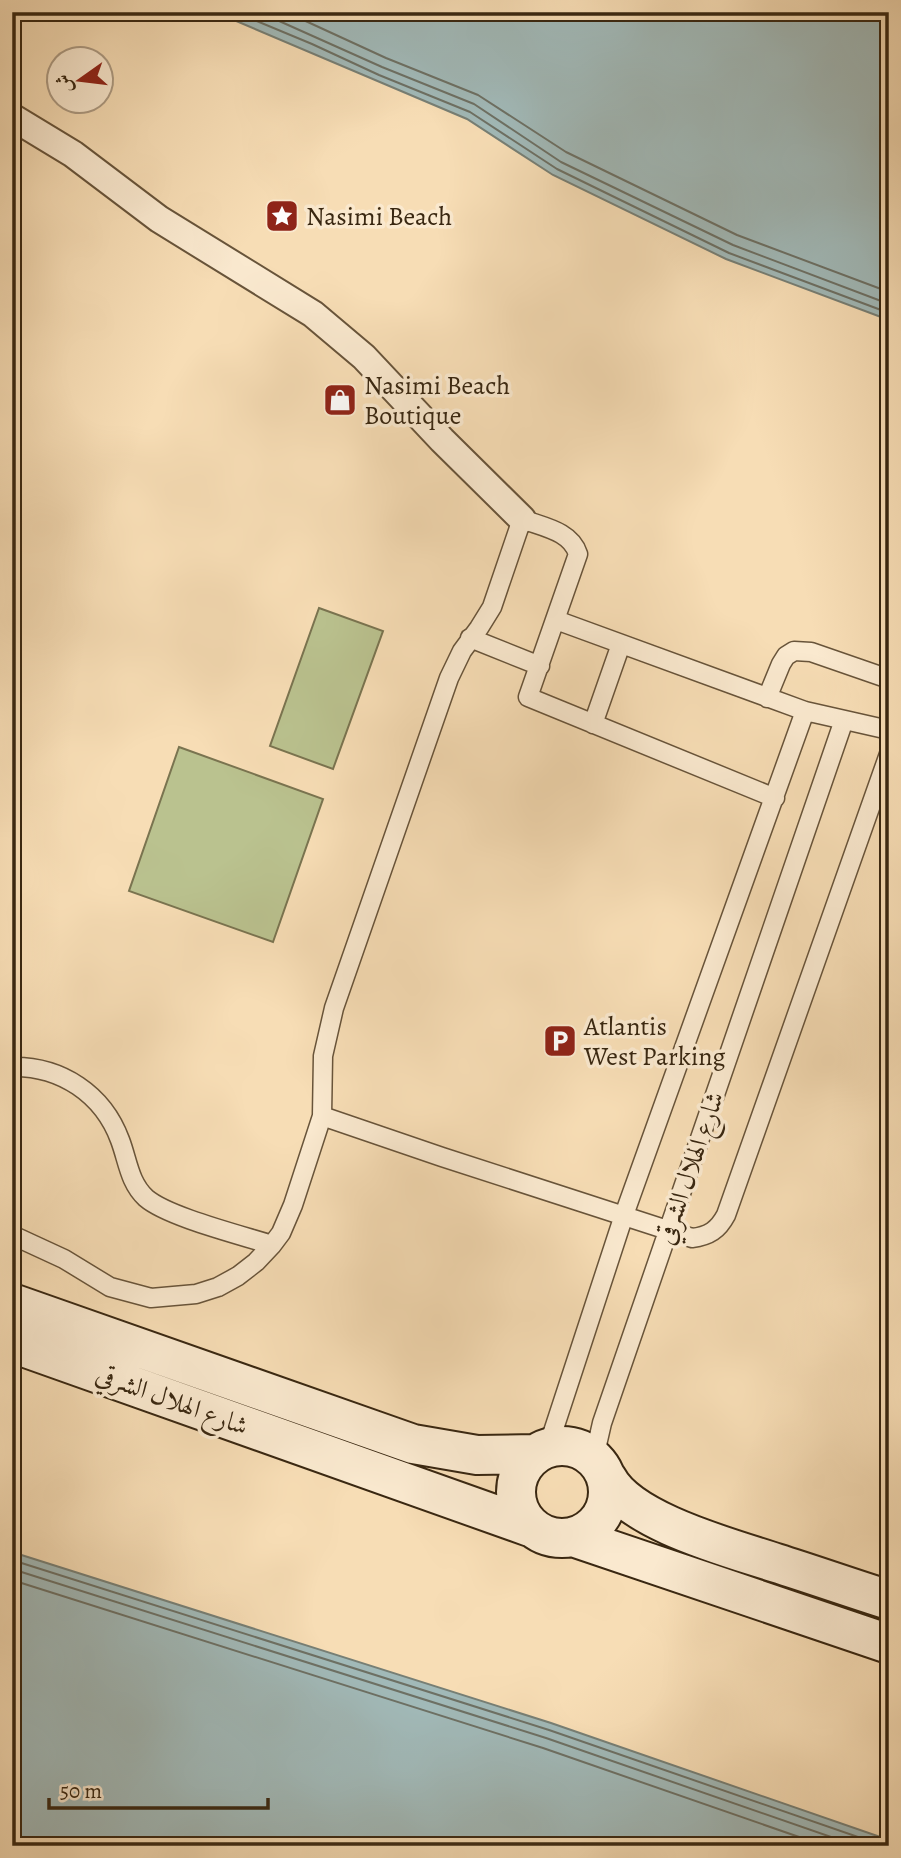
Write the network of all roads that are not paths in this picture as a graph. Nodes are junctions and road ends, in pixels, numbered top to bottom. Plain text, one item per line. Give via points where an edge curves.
1 (12, 117) edge
2 (522, 519) junction
3 (556, 620) junction
4 (470, 638) junction
5 (621, 644) junction
6 (540, 666) junction
7 (889, 679) edge
8 (767, 698) junction
9 (805, 711) junction
10 (844, 720) junction
11 (593, 724) junction
12 (889, 730) edge
13 (889, 754) edge
14 (775, 798) junction
15 (12, 1067) edge
16 (322, 1116) junction
17 (624, 1216) junction
18 (668, 1230) junction
19 (12, 1236) edge
20 (272, 1245) junction
21 (12, 1303) edge
22 (12, 1343) edge
23 (541, 1451) junction
24 (600, 1468) junction
25 (530, 1527) junction
26 (576, 1538) junction
27 (889, 1600) edge
28 (889, 1644) edge

1 - 2 street via 73,154 159,219 313,314 364,357
2 - 3 lane via 569,538 575,545 577,564
2 - 4 lane via 492,607
3 - 5 lane
3 - 6 lane
4 - 6 lane
4 - 16 lane via 454,664 334,1008 323,1056
5 - 8 lane
5 - 11 lane
6 - 11 lane via 528,697
7 - 8 lane via 811,652 794,651 781,664
8 - 9 lane
9 - 10 lane
9 - 14 lane
10 - 12 lane
10 - 18 lane, شارع الهلال الشرقي
11 - 14 lane
13 - 18 lane via 726,1215 713,1233 703,1237
14 - 17 lane
15 - 20 lane via 52,1071 87,1092 112,1122 135,1185 155,1205
16 - 17 lane
16 - 20 lane via 293,1205
17 - 18 lane
17 - 23 lane
18 - 24 lane, شارع الهلال الشرقي via 602,1423
19 - 20 lane via 64,1259 110,1287 151,1298 218,1287 256,1262
21 - 23 main road, شارع الهلال الشرقي via 413,1444 477,1455
22 - 25 main road, شارع الهلال الشرقي
23 - 24 main road, شارع الهلال الشرقي via 572,1446
23 - 25 main road via 527,1461 516,1483 517,1507
24 - 26 main road, شارع الهلال الشرقي via 608,1503 596,1525
24 - 27 main road, شارع الهلال الشرقي via 612,1489 683,1531
25 - 26 main road, شارع الهلال الشرقي via 552,1539
26 - 28 main road, شارع الهلال الشرقي

